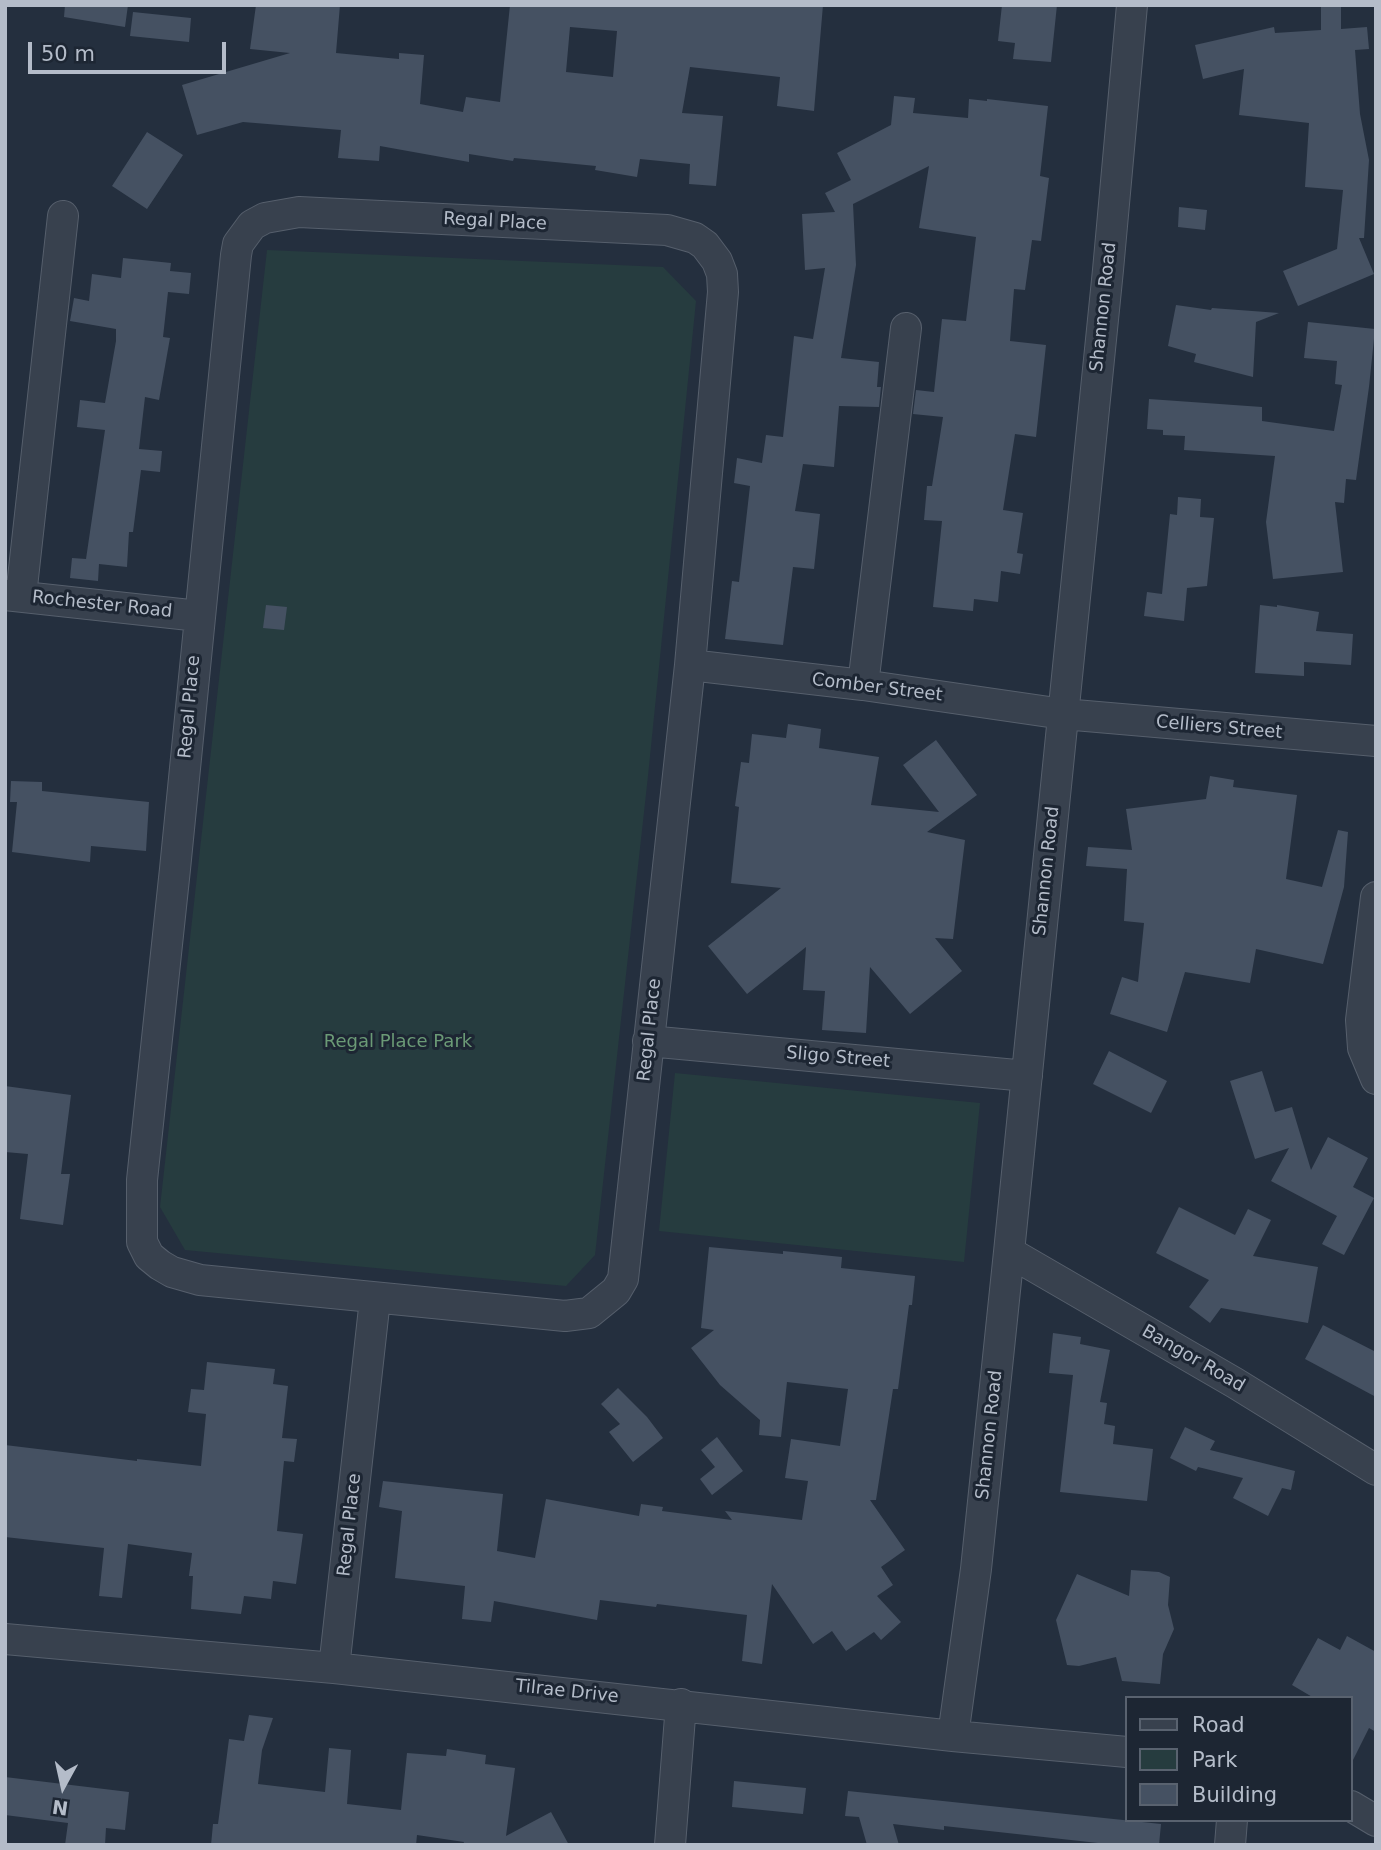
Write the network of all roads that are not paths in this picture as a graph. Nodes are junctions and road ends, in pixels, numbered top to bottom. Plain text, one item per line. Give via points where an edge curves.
1 (1132, 5) edge
2 (63, 216) dead end
3 (906, 328) dead end
4 (13, 596) edge
5 (199, 617) junction
6 (690, 665) junction
7 (863, 685) junction
8 (1063, 715) junction
9 (1376, 741) edge
10 (1376, 897) edge
11 (648, 1041) junction
12 (1027, 1076) junction
13 (1376, 1079) edge
14 (1009, 1252) junction
15 (376, 1299) junction
16 (1376, 1470) edge
17 (5, 1639) edge
18 (334, 1668) junction
19 (681, 1704) junction
20 (954, 1736) junction
21 (1126, 1752) edge
22 (1353, 1807) edge
23 (1376, 1821) edge
24 (1233, 1822) edge
25 (670, 1845) edge
26 (1230, 1845) edge

1 - 8 street, Shannon Road
2 - 4 street
3 - 7 street
4 - 5 street, Rochester Road
5 - 6 street, Regal Place via 236,255 252,225 299,212 667,230 705,245 718,261 723,292
5 - 15 street, Regal Place via 142,1180 142,1242 160,1265 200,1280
6 - 7 street, Comber Street
6 - 11 street, Regal Place
7 - 8 street, Comber Street
8 - 9 street, Celliers Street
8 - 12 street, Shannon Road
10 - 13 street via 1361,1020 1363,1048
11 - 12 street, Sligo Street
11 - 15 street, Regal Place via 623,1279 616,1292 590,1313 565,1316
12 - 14 street, Shannon Road
14 - 16 street, Bangor Road
14 - 20 street, Shannon Road
15 - 18 street, Regal Place
17 - 18 street, Tilrae Drive
18 - 19 street, Tilrae Drive
19 - 20 street, Tilrae Drive
19 - 25 street
20 - 21 street, Tilrae Drive
22 - 23 street
24 - 26 street

